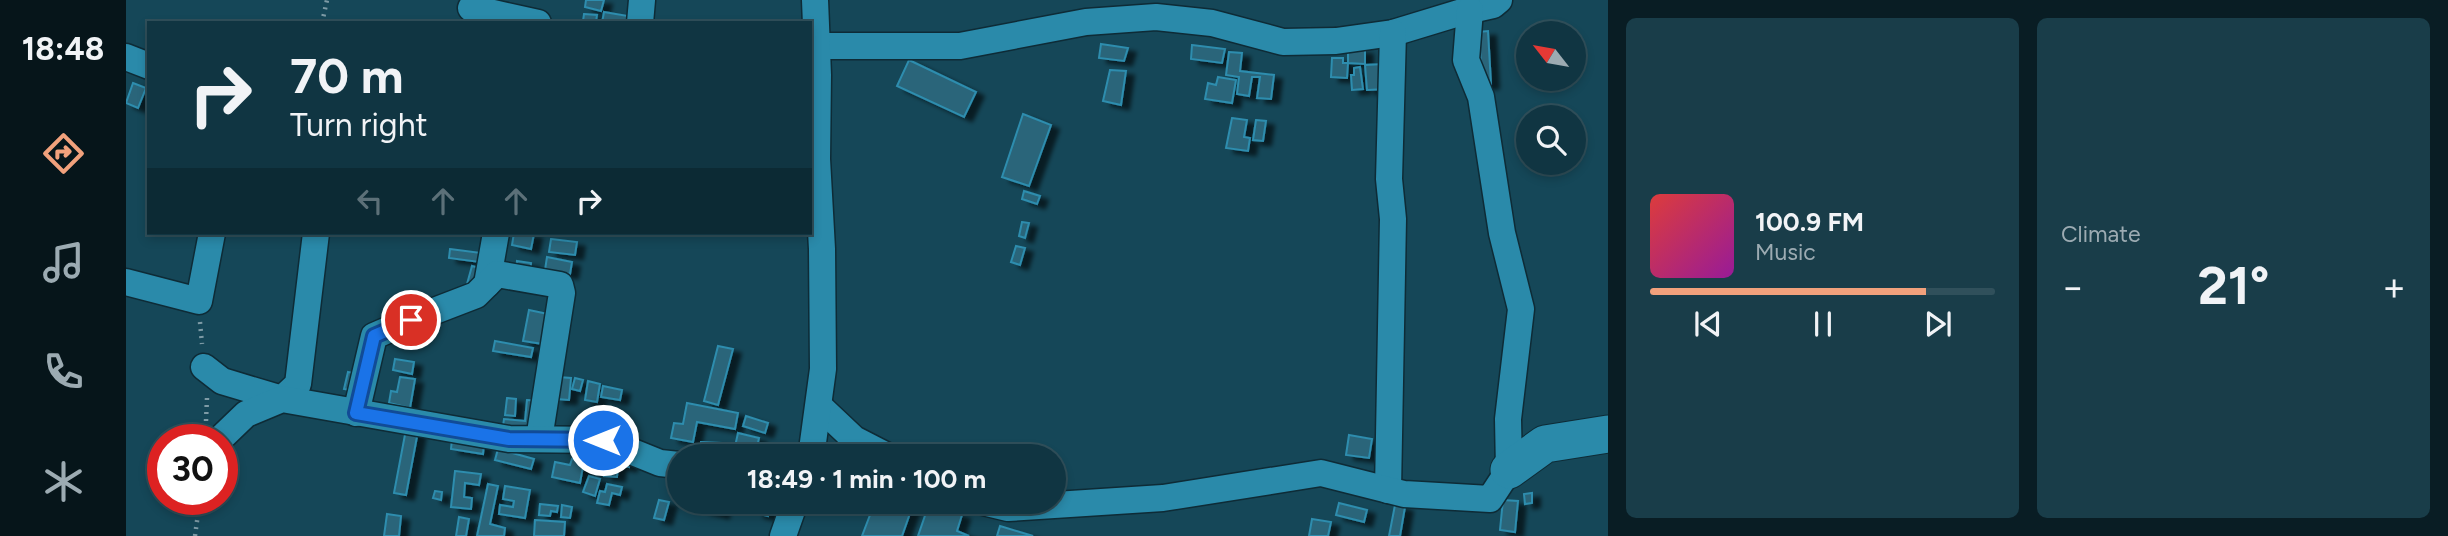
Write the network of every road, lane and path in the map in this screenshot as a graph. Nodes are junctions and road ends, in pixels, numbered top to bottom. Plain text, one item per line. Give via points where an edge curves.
1 (327, 0) edge
2 (642, 0) edge
3 (815, 0) edge
4 (1499, 0) edge
5 (470, 10) edge
6 (1470, 10) junction
7 (322, 21) edge
8 (528, 21) edge
9 (640, 21) edge
10 (1393, 33) junction
11 (817, 46) junction
12 (126, 57) edge
13 (147, 65) edge
14 (212, 235) edge
15 (316, 235) edge
16 (496, 235) edge
17 (126, 282) edge
18 (488, 284) junction
19 (204, 367) dead end
20 (282, 399) junction
21 (819, 406) junction
22 (356, 413) junction
23 (236, 424) edge
24 (1608, 434) edge
25 (539, 439) junction
26 (813, 444) edge
27 (864, 444) edge
28 (667, 464) edge
29 (1509, 470) junction
30 (1388, 490) junction
31 (1066, 504) edge
32 (791, 514) edge
33 (198, 515) edge
34 (195, 536) edge
35 (783, 536) edge

1 - 7 path
2 - 9 street
3 - 11 street
4 - 6 street
5 - 8 street
6 - 10 street
6 - 29 street via 1466,61 1481,97 1502,233 1521,309 1508,419
10 - 11 street via 1283,42 1212,23 1156,17 1086,22 960,46
10 - 30 street
11 - 21 street via 823,356
12 - 13 street
14 - 17 street via 199,301
15 - 20 street via 298,384
16 - 18 street
18 - 22 street via 477,295 374,336
18 - 25 street via 497,274 561,285
19 - 20 street via 222,381
20 - 22 street
20 - 23 street via 246,414
21 - 26 street
21 - 27 street
22 - 25 street via 509,439
24 - 29 street via 1545,444
25 - 28 street via 603,440
29 - 30 street via 1490,499
30 - 31 street via 1321,473 1163,498
32 - 35 street
33 - 34 path

